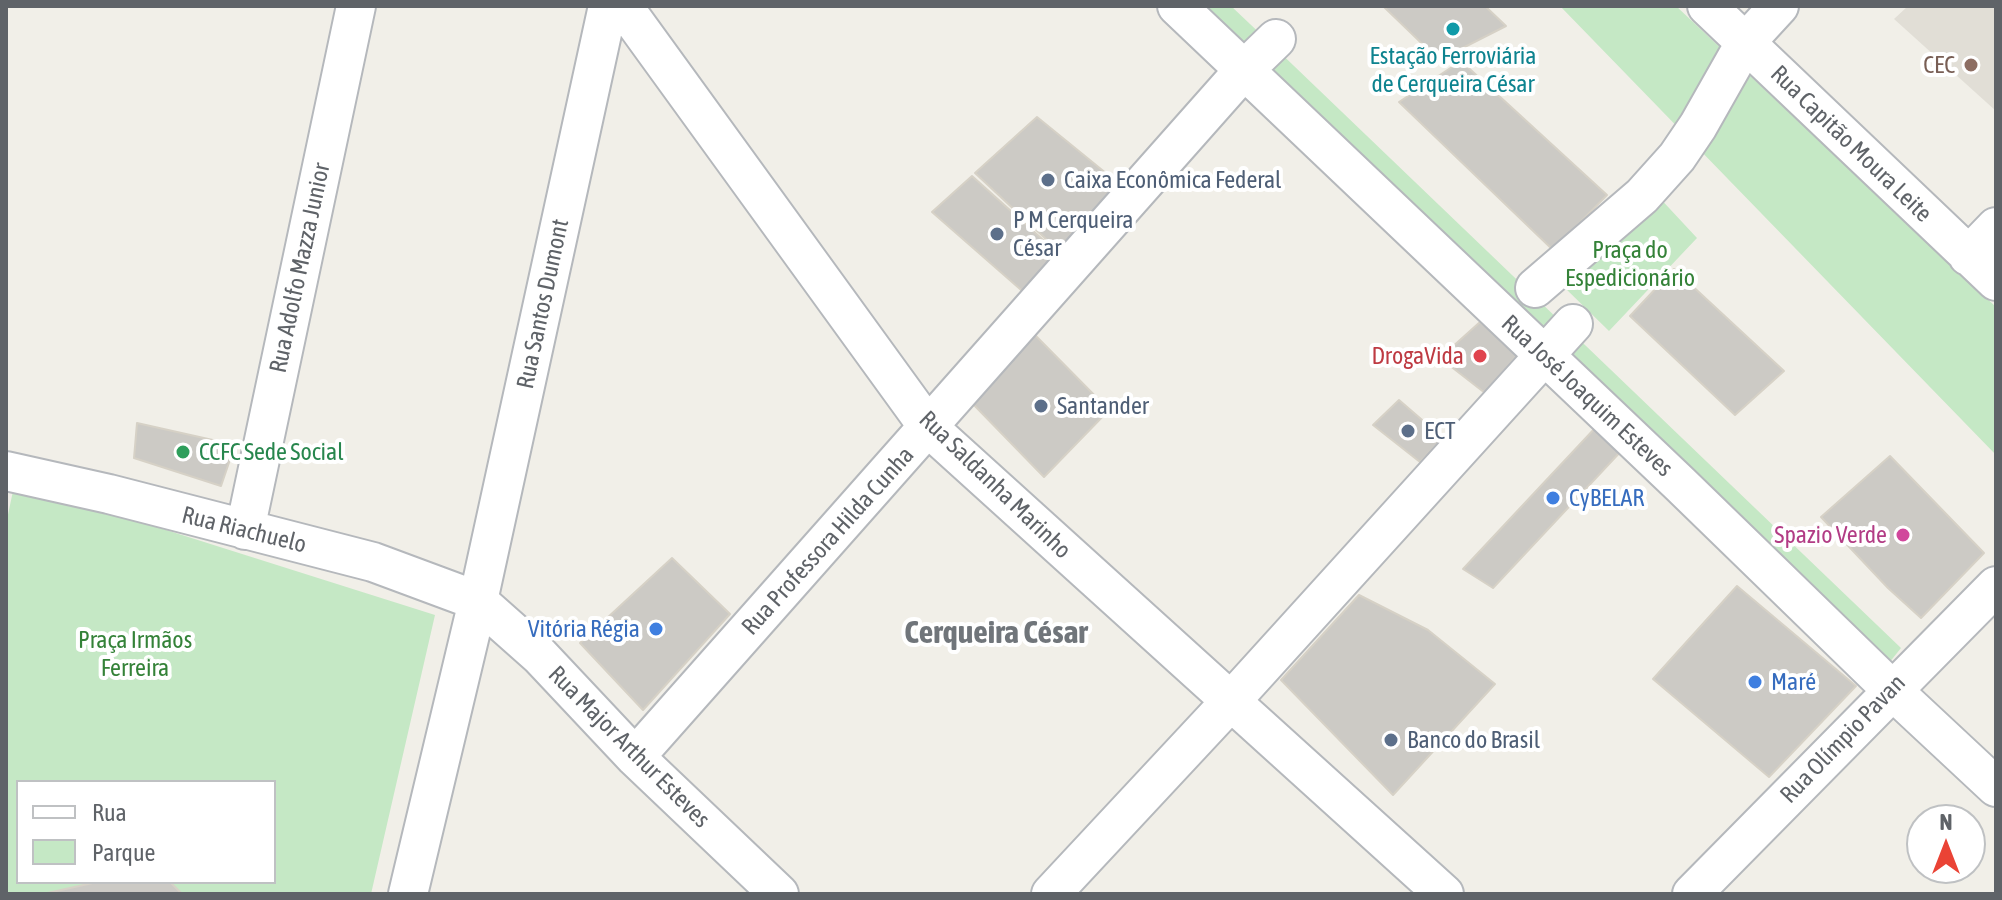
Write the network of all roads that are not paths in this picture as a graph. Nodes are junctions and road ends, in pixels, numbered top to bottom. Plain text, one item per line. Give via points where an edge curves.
1 (356, 6) edge
2 (608, 6) edge
3 (623, 6) edge
4 (1177, 6) edge
5 (1707, 6) edge
6 (1779, 6) edge
7 (1276, 39) dead end
8 (1745, 43) junction
9 (1244, 70) junction
10 (1996, 227) edge
11 (1968, 256) junction
12 (1996, 281) edge
13 (1535, 288) dead end
14 (1573, 324) dead end
15 (1544, 356) junction
16 (929, 428) junction
17 (6, 471) edge
18 (245, 530) junction
19 (1996, 586) edge
20 (478, 601) junction
21 (1892, 690) junction
22 (1231, 701) junction
23 (635, 757) junction
24 (1996, 787) edge
25 (408, 894) edge
26 (779, 894) edge
27 (1051, 894) edge
28 (1444, 894) edge
29 (1692, 894) edge

1 - 18 street, Rua Adolfo Mazza Junior
2 - 20 street, Rua Santos Dumont
3 - 16 street, Rua Saldanha Marinho
4 - 9 street, Rua José Joaquim Esteves
5 - 8 street, Rua Capitão Moura Leite
6 - 8 street
7 - 9 street, Rua Professora Hilda Cunha
8 - 11 street, Rua Capitão Moura Leite
8 - 13 street via 1677,157 1642,196
9 - 15 street, Rua José Joaquim Esteves
9 - 16 street, Rua Professora Hilda Cunha
10 - 11 street
11 - 12 street, Rua Capitão Moura Leite
14 - 15 street
15 - 21 street, Rua José Joaquim Esteves
15 - 22 street
16 - 22 street, Rua Saldanha Marinho
16 - 23 street, Rua Professora Hilda Cunha
17 - 18 street, Rua Riachuelo
18 - 20 street, Rua Riachuelo via 373,562
19 - 21 street, Rua Olímpio Pavan
20 - 23 street, Rua Major Arthur Esteves via 540,656
20 - 25 street
21 - 24 street, Rua José Joaquim Esteves
21 - 29 street, Rua Olímpio Pavan
22 - 27 street
22 - 28 street, Rua Saldanha Marinho
23 - 26 street, Rua Major Arthur Esteves

